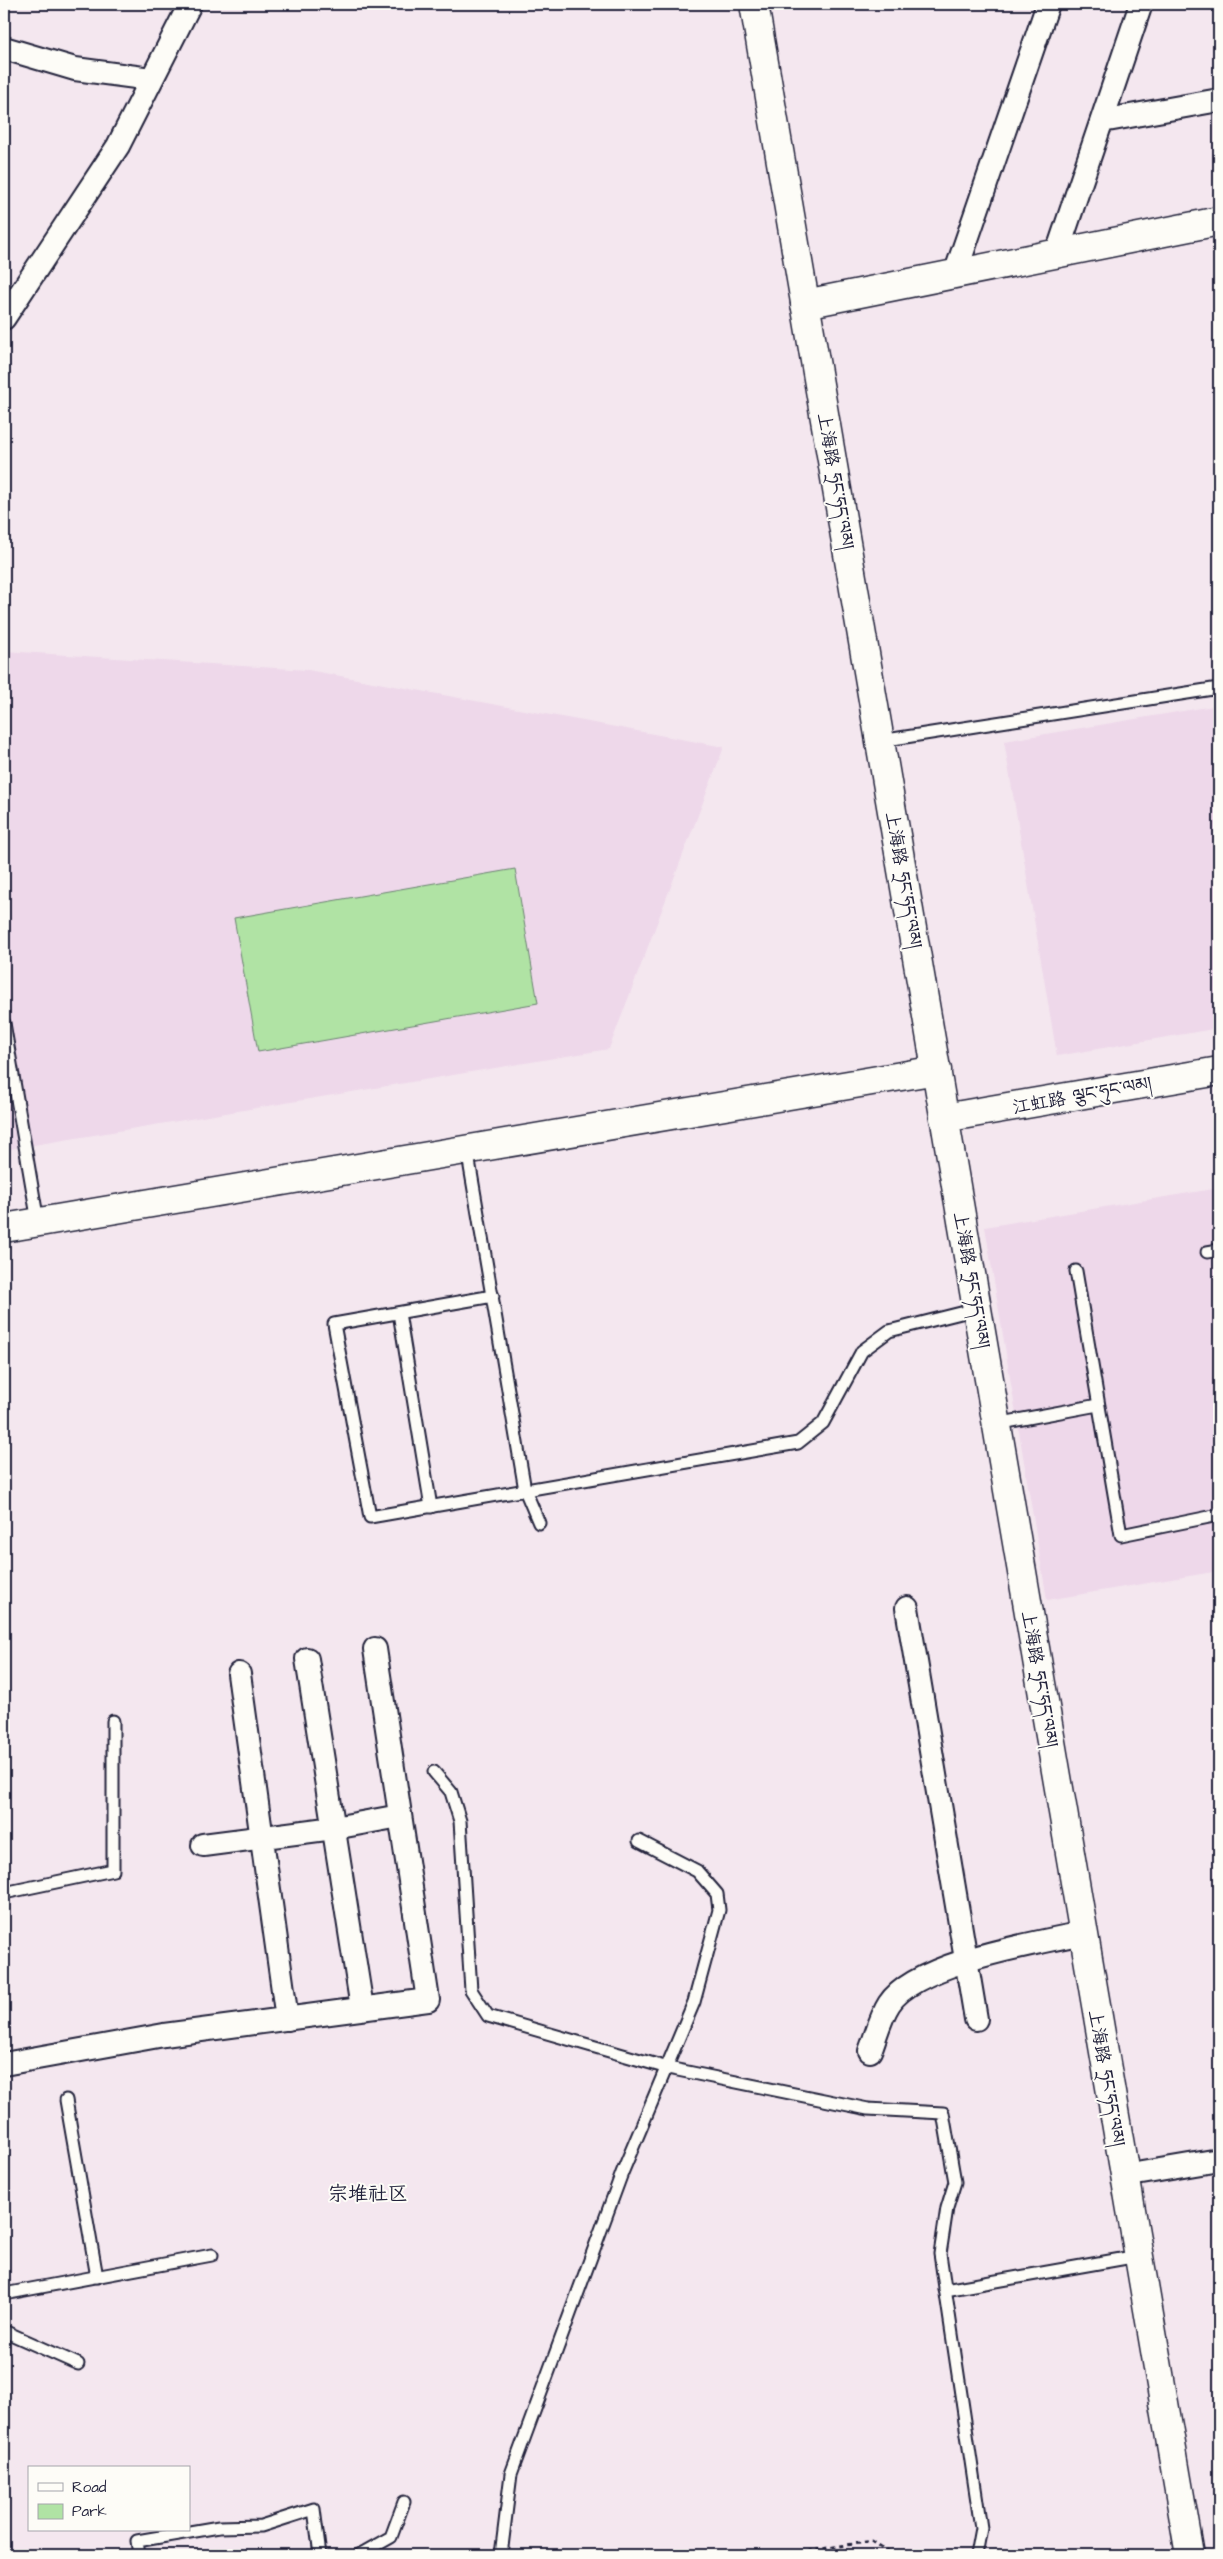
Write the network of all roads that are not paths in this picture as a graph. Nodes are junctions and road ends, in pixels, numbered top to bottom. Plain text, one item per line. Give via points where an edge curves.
1 (190, 4) edge
2 (754, 4) edge
3 (1048, 4) edge
4 (1141, 4) edge
5 (4, 48) edge
6 (151, 79) junction
7 (1219, 100) edge
8 (1102, 122) junction
9 (1219, 221) edge
10 (1057, 253) junction
11 (955, 274) junction
12 (805, 304) junction
13 (4, 318) edge
14 (1219, 688) edge
15 (880, 741) junction
16 (4, 1023) edge
17 (937, 1070) junction
18 (1219, 1071) edge
19 (944, 1118) junction
20 (468, 1149) junction
21 (38, 1222) junction
22 (4, 1228) edge
23 (1219, 1250) edge
24 (1207, 1252) dead end
25 (1076, 1271) dead end
26 (493, 1296) junction
27 (977, 1309) junction
28 (399, 1313) junction
29 (1098, 1404) junction
30 (996, 1424) junction
31 (525, 1490) junction
32 (431, 1507) junction
33 (1219, 1515) edge
34 (539, 1523) dead end
35 (907, 1608) dead end
36 (375, 1649) dead end
37 (307, 1659) dead end
38 (239, 1674) dead end
39 (113, 1721) dead end
40 (434, 1772) dead end
41 (400, 1816) junction
42 (334, 1828) junction
43 (262, 1838) junction
44 (639, 1842) dead end
45 (203, 1845) dead end
46 (4, 1892) edge
47 (1083, 1932) junction
48 (966, 1959) junction
49 (362, 2008) junction
50 (287, 2018) junction
51 (976, 2019) dead end
52 (870, 2051) dead end
53 (4, 2064) edge
54 (668, 2068) junction
55 (66, 2100) dead end
56 (1219, 2160) edge
57 (1124, 2176) junction
58 (212, 2255) dead end
59 (1138, 2256) junction
60 (98, 2276) junction
61 (946, 2290) junction
62 (4, 2294) edge
63 (4, 2330) edge
64 (78, 2364) dead end
65 (404, 2502) dead end
66 (190, 2532) edge
67 (190, 2532) edge
68 (140, 2555) edge
69 (320, 2555) edge
70 (359, 2555) edge
71 (502, 2555) edge
72 (976, 2555) edge
73 (1190, 2555) edge

1 - 6 street
2 - 12 main road, 上海路 ཧྲང་ཧད་ལམ།
3 - 11 street
4 - 8 street
5 - 6 street via 76,69
6 - 13 street via 118,146
7 - 8 street
8 - 10 street
9 - 10 main road
10 - 11 main road
11 - 12 main road
12 - 15 main road, 上海路 ཧྲང་ཧད་ལམ།
14 - 15 lane
15 - 17 main road, 上海路 ཧྲང་ཧད་ལམ།
16 - 21 lane
17 - 19 main road, 上海路 ཧྲང་ཧད་ལམ།
17 - 20 main road
18 - 19 main road, 江虹路 ལྕང་ཧུང་ལམ།
19 - 27 main road, 上海路 ཧྲང་ཧད་ལམ།
20 - 21 main road
20 - 26 lane
21 - 22 main road
23 - 24 lane
25 - 29 lane
26 - 28 lane
26 - 31 lane
27 - 30 main road, 上海路 ཧྲང་ཧད་ལམ།
27 - 31 lane via 889,1331 862,1351 823,1423 798,1443
28 - 32 lane
28 - 32 lane via 334,1324 370,1517
29 - 30 lane
29 - 33 lane via 1120,1535
30 - 47 main road, 上海路 ཧྲང་ཧད་ལམ།
31 - 32 lane
31 - 34 lane
35 - 48 street
36 - 41 street
37 - 42 street
38 - 43 street
39 - 46 lane via 113,1870
40 - 54 lane via 451,1792 460,1821 471,1990 488,2016
41 - 42 street
41 - 49 street via 428,2000
42 - 43 street
42 - 49 street
43 - 45 street
43 - 50 street
44 - 54 lane via 697,1872 717,1894 719,1910 694,2002
47 - 48 street
47 - 57 main road, 上海路 ཧྲང་ཧད་ལམ།
48 - 51 street
48 - 52 street via 904,1989 889,2004
49 - 50 street
50 - 53 street via 164,2035
54 - 61 lane via 868,2109 943,2113 955,2182 947,2208 940,2254
54 - 71 lane via 622,2173 511,2474
55 - 60 lane
56 - 57 street
57 - 59 main road, 上海路 ཧྲང་ཧད་ལམ།
58 - 60 lane
59 - 61 lane
59 - 73 main road, 上海路 ཧྲང་ཧད་ལམ།
60 - 62 lane
61 - 72 lane via 981,2528
63 - 64 lane
65 - 70 lane via 391,2537
66 - 69 lane via 219,2527 261,2526 314,2510
67 - 68 lane via 137,2541

